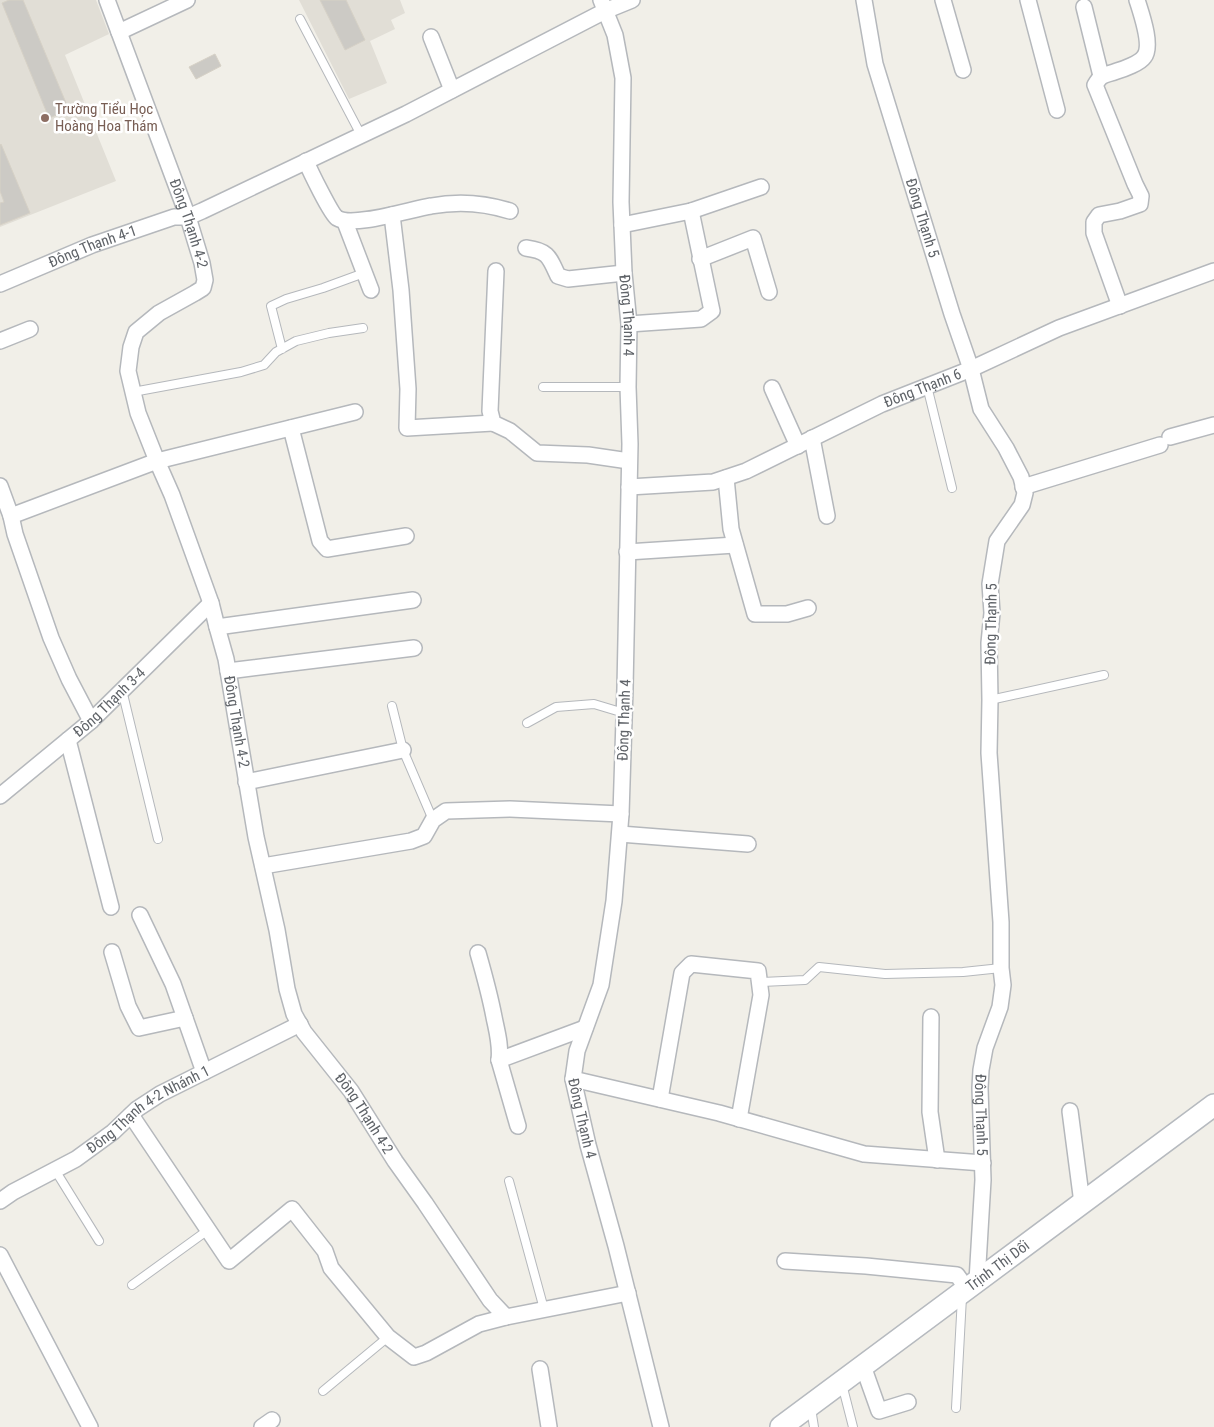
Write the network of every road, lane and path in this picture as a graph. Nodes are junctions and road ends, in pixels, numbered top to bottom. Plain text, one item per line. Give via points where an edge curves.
1 (107, 0) edge
2 (187, 0) edge
3 (632, 0) edge
4 (864, 0) edge
5 (943, 0) edge
6 (1028, 0) edge
7 (1137, 0) edge
8 (603, 5) edge
9 (1084, 7) dead end
10 (300, 18) dead end
11 (119, 32) junction
12 (431, 37) dead end
13 (963, 70) dead end
14 (1100, 76) junction
15 (452, 90) junction
16 (1057, 110) dead end
17 (361, 135) junction
18 (306, 161) junction
19 (761, 187) dead end
20 (510, 211) dead end
21 (691, 211) junction
22 (392, 215) junction
23 (188, 217) junction
24 (345, 222) junction
25 (622, 226) junction
26 (526, 248) dead end
27 (700, 260) junction
28 (496, 271) dead end
29 (1214, 271) edge
30 (364, 273) junction
31 (624, 273) junction
32 (0, 284) edge
33 (371, 290) dead end
34 (769, 292) dead end
35 (1120, 306) junction
36 (629, 324) junction
37 (363, 328) dead end
38 (30, 329) dead end
39 (0, 341) edge
40 (282, 349) junction
41 (971, 369) junction
42 (927, 386) junction
43 (543, 387) dead end
44 (628, 387) junction
45 (772, 388) dead end
46 (133, 392) junction
47 (355, 412) dead end
48 (493, 423) junction
49 (1214, 425) edge
50 (291, 428) junction
51 (812, 438) junction
52 (798, 446) junction
53 (157, 461) junction
54 (629, 461) junction
55 (726, 478) junction
56 (0, 486) edge
57 (629, 487) junction
58 (1023, 487) junction
59 (952, 488) dead end
60 (11, 516) junction
61 (827, 516) dead end
62 (406, 536) dead end
63 (735, 545) junction
64 (627, 552) junction
65 (412, 600) dead end
66 (211, 602) junction
67 (808, 608) dead end
68 (217, 627) junction
69 (414, 648) dead end
70 (228, 671) junction
71 (1104, 675) dead end
72 (122, 690) junction
73 (990, 700) junction
74 (392, 706) dead end
75 (624, 713) junction
76 (91, 721) junction
77 (527, 723) dead end
78 (68, 740) junction
79 (403, 750) junction
80 (246, 782) junction
81 (0, 796) edge
82 (621, 814) junction
83 (433, 820) junction
84 (620, 834) junction
85 (158, 839) dead end
86 (748, 844) dead end
87 (262, 866) junction
88 (111, 908) dead end
89 (140, 915) dead end
90 (112, 952) dead end
91 (478, 952) dead end
92 (1001, 968) junction
93 (760, 982) junction
94 (185, 1018) junction
95 (931, 1018) dead end
96 (300, 1024) junction
97 (585, 1028) junction
98 (498, 1060) junction
99 (204, 1072) junction
100 (573, 1079) junction
101 (660, 1099) junction
102 (1214, 1104) edge
103 (1070, 1111) dead end
104 (131, 1115) junction
105 (739, 1118) junction
106 (518, 1126) dead end
107 (937, 1160) junction
108 (983, 1163) junction
109 (55, 1170) junction
110 (509, 1181) dead end
111 (0, 1201) edge
112 (1082, 1203) junction
113 (208, 1230) junction
114 (99, 1241) dead end
115 (0, 1255) edge
116 (785, 1261) dead end
117 (132, 1285) dead end
118 (969, 1287) junction
119 (628, 1292) junction
120 (544, 1309) junction
121 (506, 1317) junction
122 (388, 1337) junction
123 (863, 1366) junction
124 (540, 1369) dead end
125 (842, 1382) junction
126 (323, 1391) dead end
127 (908, 1402) dead end
128 (810, 1406) junction
129 (956, 1408) dead end
130 (90, 1427) edge
131 (549, 1427) edge
132 (661, 1427) edge
133 (782, 1427) edge
134 (814, 1427) edge
135 (853, 1427) edge

1 - 11 street, Đông Thạnh 4-2
2 - 11 street
3 - 8 street
4 - 41 street, Đông Thạnh 5 via 875,64
5 - 13 street
6 - 16 street
7 - 14 street via 1148,49 1144,58 1129,67
8 - 15 street, Đông Thạnh 4-1
8 - 25 street, Đông Thạnh 4 via 615,35 623,78
9 - 14 street
10 - 17 lane
11 - 23 street, Đông Thạnh 4-2
12 - 15 street
14 - 35 street via 1095,85 1141,196 1140,204 1099,215 1094,222 1094,233
15 - 17 street, Đông Thạnh 4-1
17 - 18 street, Đông Thạnh 4-1
18 - 23 street, Đông Thạnh 4-1
18 - 24 street via 335,217
19 - 21 street
20 - 22 street via 491,205 455,203
21 - 25 street
21 - 27 street
22 - 24 street
22 - 48 street via 408,389 407,428
23 - 32 street, Đông Thạnh 4-1 via 174,217 92,245
23 - 46 street, Đông Thạnh 4-2 via 202,263 203,288 159,313 136,332 128,371
24 - 30 street
25 - 31 street, Đông Thạnh 4
26 - 31 street via 541,250 551,259 558,276 568,279
27 - 34 street via 753,238
27 - 36 street via 712,311 701,318
28 - 48 street via 490,411
29 - 35 street, Đông Thạnh 6
30 - 33 street
30 - 40 lane via 271,306
31 - 36 street, Đông Thạnh 4
35 - 41 street, Đông Thạnh 6 via 1059,328
36 - 44 street, Đông Thạnh 4
37 - 40 lane via 296,341
38 - 39 street
40 - 46 lane via 264,365 240,372
41 - 42 street, Đông Thạnh 6
41 - 58 street, Đông Thạnh 5 via 981,409 1006,448
42 - 51 street, Đông Thạnh 6
42 - 59 lane
43 - 44 lane
44 - 54 street, Đông Thạnh 4
45 - 52 street
46 - 53 street, Đông Thạnh 4-2
47 - 50 street
48 - 54 street via 510,431 537,452
49 - 58 street
50 - 53 street
50 - 62 street via 320,541 326,549
51 - 52 street, Đông Thạnh 6
51 - 61 street
52 - 55 street, Đông Thạnh 6
53 - 60 street
53 - 66 street, Đông Thạnh 4-2
54 - 57 street, Đông Thạnh 4
55 - 57 street, Đông Thạnh 6 via 713,482
55 - 63 street
56 - 60 street
57 - 64 street, Đông Thạnh 4
58 - 73 street, Đông Thạnh 5 via 1022,505 997,541 994,553 990,584
60 - 76 street via 51,638
63 - 64 street
63 - 67 street via 755,614 787,614
64 - 75 street, Đông Thạnh 4
65 - 68 street
66 - 68 street, Đông Thạnh 4-2
66 - 72 street, Đông Thạnh 3-4
68 - 70 street, Đông Thạnh 4-2
69 - 70 street
70 - 80 street, Đông Thạnh 4-2
71 - 73 lane
72 - 76 street, Đông Thạnh 3-4
72 - 85 lane
73 - 92 street, Đông Thạnh 5 via 989,753 1001,922
74 - 79 lane
75 - 77 lane via 594,704 556,707
75 - 82 street, Đông Thạnh 4
76 - 78 street, Đông Thạnh 3-4
78 - 81 street, Đông Thạnh 3-4
78 - 88 street
79 - 80 street
79 - 83 lane
80 - 87 street, Đông Thạnh 4-2
82 - 83 street via 446,811
82 - 84 street, Đông Thạnh 4
83 - 87 street via 424,836 411,841
84 - 86 street
84 - 97 street, Đông Thạnh 4 via 614,901 600,985
87 - 96 street, Đông Thạnh 4-2 via 287,989
89 - 94 street via 173,984
90 - 94 street via 128,1006 139,1028
91 - 98 street via 499,1042
92 - 93 lane via 885,974 819,967 805,980
92 - 108 street, Đông Thạnh 5 via 1000,1007 984,1048 981,1070
93 - 101 street via 758,971 691,964 682,973
93 - 105 street via 761,995
94 - 99 street
95 - 107 street via 930,1112
96 - 99 street, Đông Thạnh 4-2 Nhánh 1
96 - 121 street, Đông Thạnh 4-2 via 351,1091 490,1300
97 - 98 street
97 - 100 street, Đông Thạnh 4 via 577,1051
98 - 106 street
99 - 104 street, Đông Thạnh 4-2 Nhánh 1 via 160,1094
100 - 101 street
100 - 119 street, Đông Thạnh 4
101 - 105 street
102 - 112 main road, Trịnh Thị Dối
103 - 112 street
104 - 109 street, Đông Thạnh 4-2 Nhánh 1 via 114,1132
104 - 113 street
105 - 107 street via 864,1154
107 - 108 street
108 - 118 street, Đông Thạnh 5 via 984,1180
109 - 111 street, Đông Thạnh 4-2 Nhánh 1
109 - 114 lane
110 - 120 lane
112 - 118 main road, Trịnh Thị Dối
113 - 117 lane
113 - 122 street via 229,1261 292,1210 325,1251 331,1268
115 - 130 street
116 - 118 street via 957,1276
118 - 123 main road, Trịnh Thị Dối
118 - 129 lane
119 - 120 street
119 - 132 street, Đông Thạnh 4
120 - 121 street
121 - 122 street via 479,1324 414,1357
122 - 126 lane
123 - 125 main road, Trịnh Thị Dối
123 - 127 street via 879,1410
124 - 131 street
125 - 128 main road, Trịnh Thị Dối
125 - 135 lane
128 - 133 main road, Trịnh Thị Dối
128 - 134 lane

